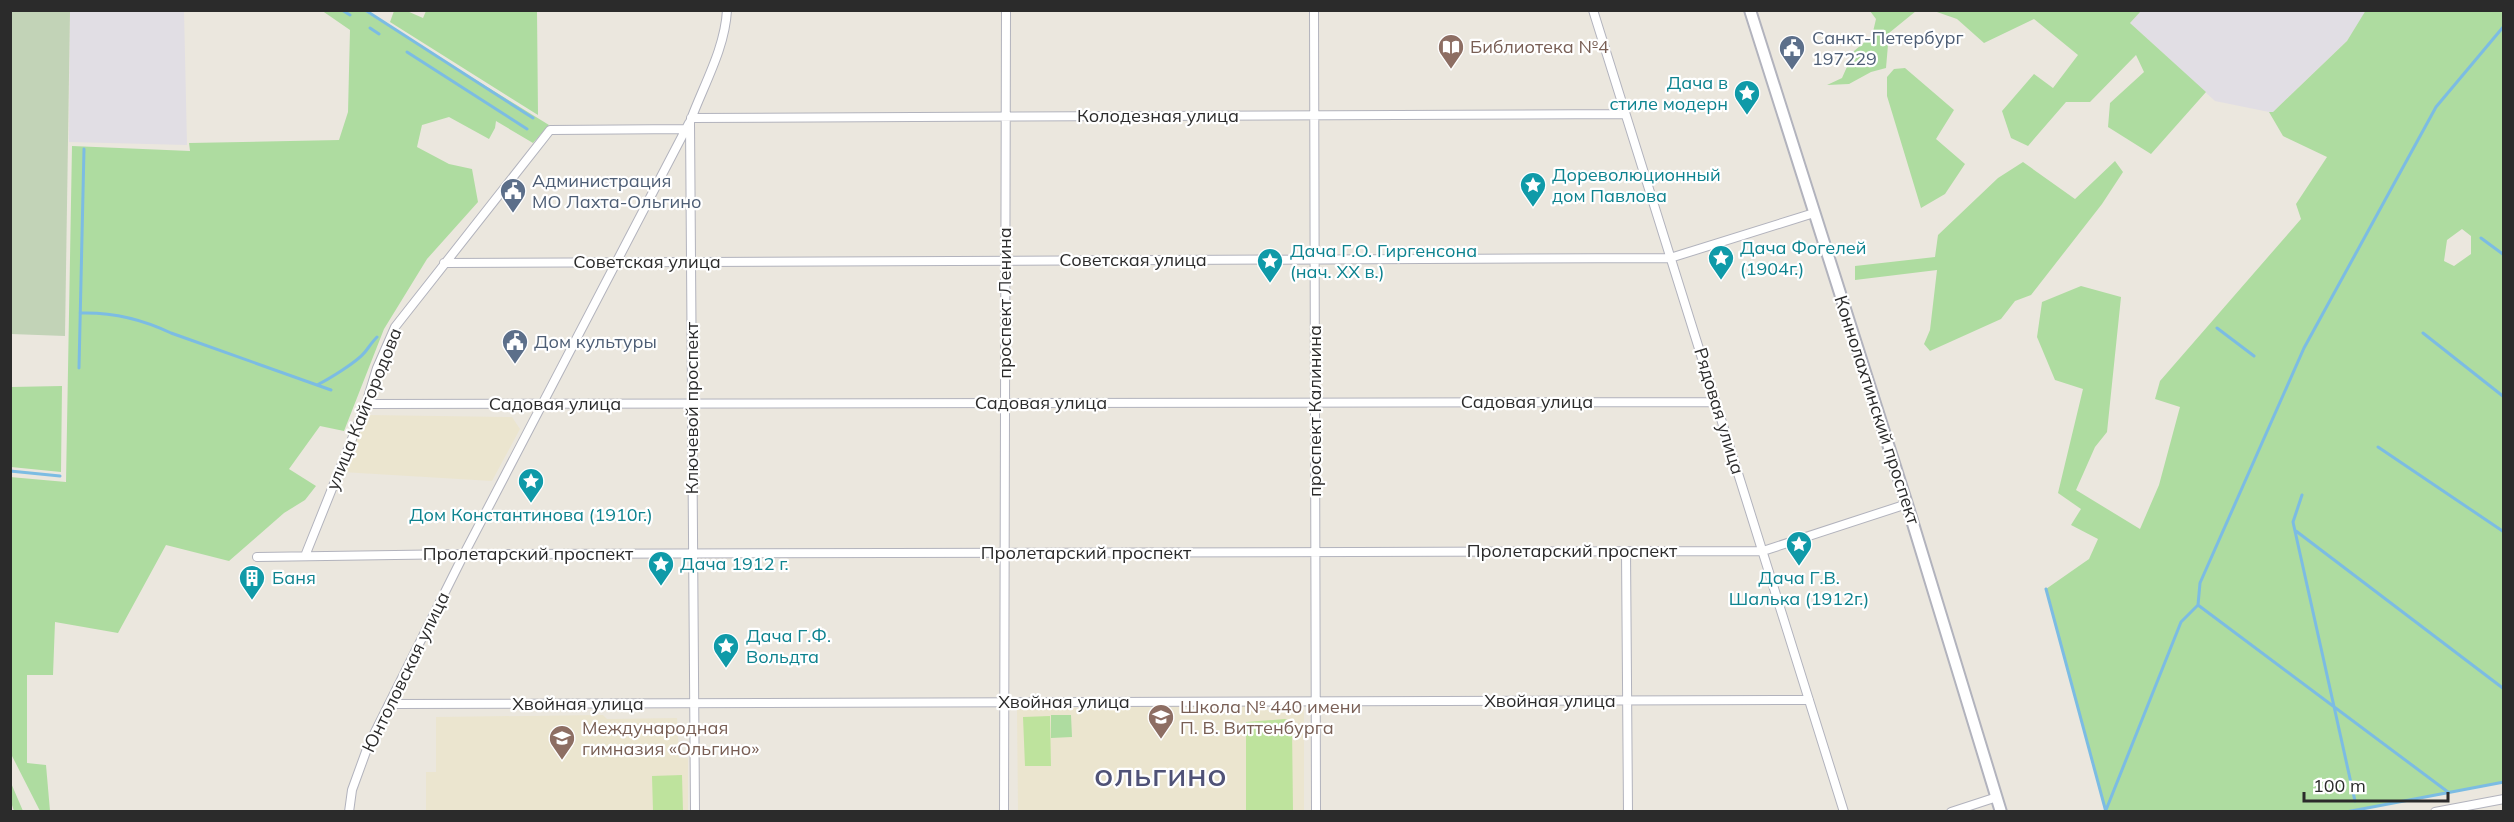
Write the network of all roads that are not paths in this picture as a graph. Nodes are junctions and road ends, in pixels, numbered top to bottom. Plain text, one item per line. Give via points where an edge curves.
1 (727, 10) edge
2 (1006, 10) edge
3 (1314, 10) edge
4 (1593, 10) edge
5 (1750, 10) edge
6 (1625, 114) junction
7 (1314, 116) junction
8 (1005, 117) junction
9 (689, 124) junction
10 (550, 130) joint
11 (1814, 213) junction
12 (1670, 258) junction
13 (1314, 259) junction
14 (1005, 261) junction
15 (616, 262) junction
16 (691, 262) junction
17 (444, 263) junction
18 (1716, 402) junction
19 (1005, 403) junction
20 (1315, 403) junction
21 (366, 404) junction
22 (542, 404) junction
23 (692, 404) junction
24 (1908, 504) junction
25 (1626, 551) junction
26 (1762, 551) junction
27 (1315, 552) junction
28 (1005, 553) junction
29 (464, 554) junction
30 (693, 554) junction
31 (305, 556) junction
32 (257, 557) dead end
33 (1809, 700) junction
34 (1316, 701) junction
35 (1627, 701) junction
36 (1004, 702) junction
37 (694, 703) junction
38 (390, 704) junction
39 (1996, 797) junction
40 (2504, 799) edge
41 (349, 812) edge
42 (695, 812) edge
43 (1004, 812) edge
44 (1316, 812) edge
45 (1628, 812) edge
46 (1844, 812) edge
47 (1951, 812) edge
48 (2001, 812) edge
49 (2435, 812) edge

1 - 9 street, Ключевой проспект via 717,56
2 - 8 street, проспект Ленина
3 - 7 street, проспект Калинина
4 - 6 street, Рядовая улица
5 - 11 main road, Коннолахтинский проспект
6 - 7 street, Колодезная улица
6 - 12 street, Рядовая улица
7 - 8 street, Колодезная улица
7 - 13 street, проспект Калинина
8 - 9 street, Колодезная улица
8 - 14 street, проспект Ленина
9 - 10 street, Колодезная улица
9 - 15 street, Юнтоловская улица
9 - 16 street, Ключевой проспект
10 - 17 street, улица Кайгородова
11 - 12 street, Советская улица
11 - 24 main road, Коннолахтинский проспект
12 - 13 street, Советская улица
12 - 18 street, Рядовая улица
13 - 14 street, Советская улица
13 - 20 street, проспект Калинина
14 - 16 street, Советская улица
14 - 19 street, проспект Ленина
15 - 16 street, Советская улица
15 - 17 street, Советская улица
15 - 22 street, Юнтоловская улица
16 - 23 street, Ключевой проспект
17 - 21 street, улица Кайгородова via 394,327
18 - 20 street, Садовая улица
18 - 26 street, Рядовая улица
19 - 20 street, Садовая улица
19 - 23 street, Садовая улица
19 - 28 street, проспект Ленина
20 - 27 street, проспект Калинина
21 - 22 street, Садовая улица
21 - 31 street, улица Кайгородова
22 - 23 street, Садовая улица
22 - 29 street, Юнтоловская улица
23 - 30 street, Ключевой проспект
24 - 26 street, Пролетарский проспект
24 - 39 main road, Коннолахтинский проспект
25 - 26 street, Пролетарский проспект
25 - 27 street, Пролетарский проспект
25 - 35 street
26 - 33 street, Рядовая улица
27 - 28 street, Пролетарский проспект
27 - 34 street, проспект Калинина
28 - 30 street, Пролетарский проспект
28 - 36 street, проспект Ленина
29 - 30 street, Пролетарский проспект
29 - 31 street, Пролетарский проспект
29 - 38 street, Юнтоловская улица
30 - 37 street, Ключевой проспект
31 - 32 street, Пролетарский проспект
33 - 35 street, Хвойная улица
33 - 46 street, Рядовая улица
34 - 35 street, Хвойная улица
34 - 36 street, Хвойная улица
34 - 44 street, проспект Калинина
35 - 45 street
36 - 37 street, Хвойная улица
36 - 43 street, проспект Ленина
37 - 38 street, Хвойная улица
37 - 42 street, Ключевой проспект
38 - 41 street, Юнтоловская улица via 368,746 352,789
39 - 47 street
39 - 48 main road, Коннолахтинский проспект
40 - 49 street

